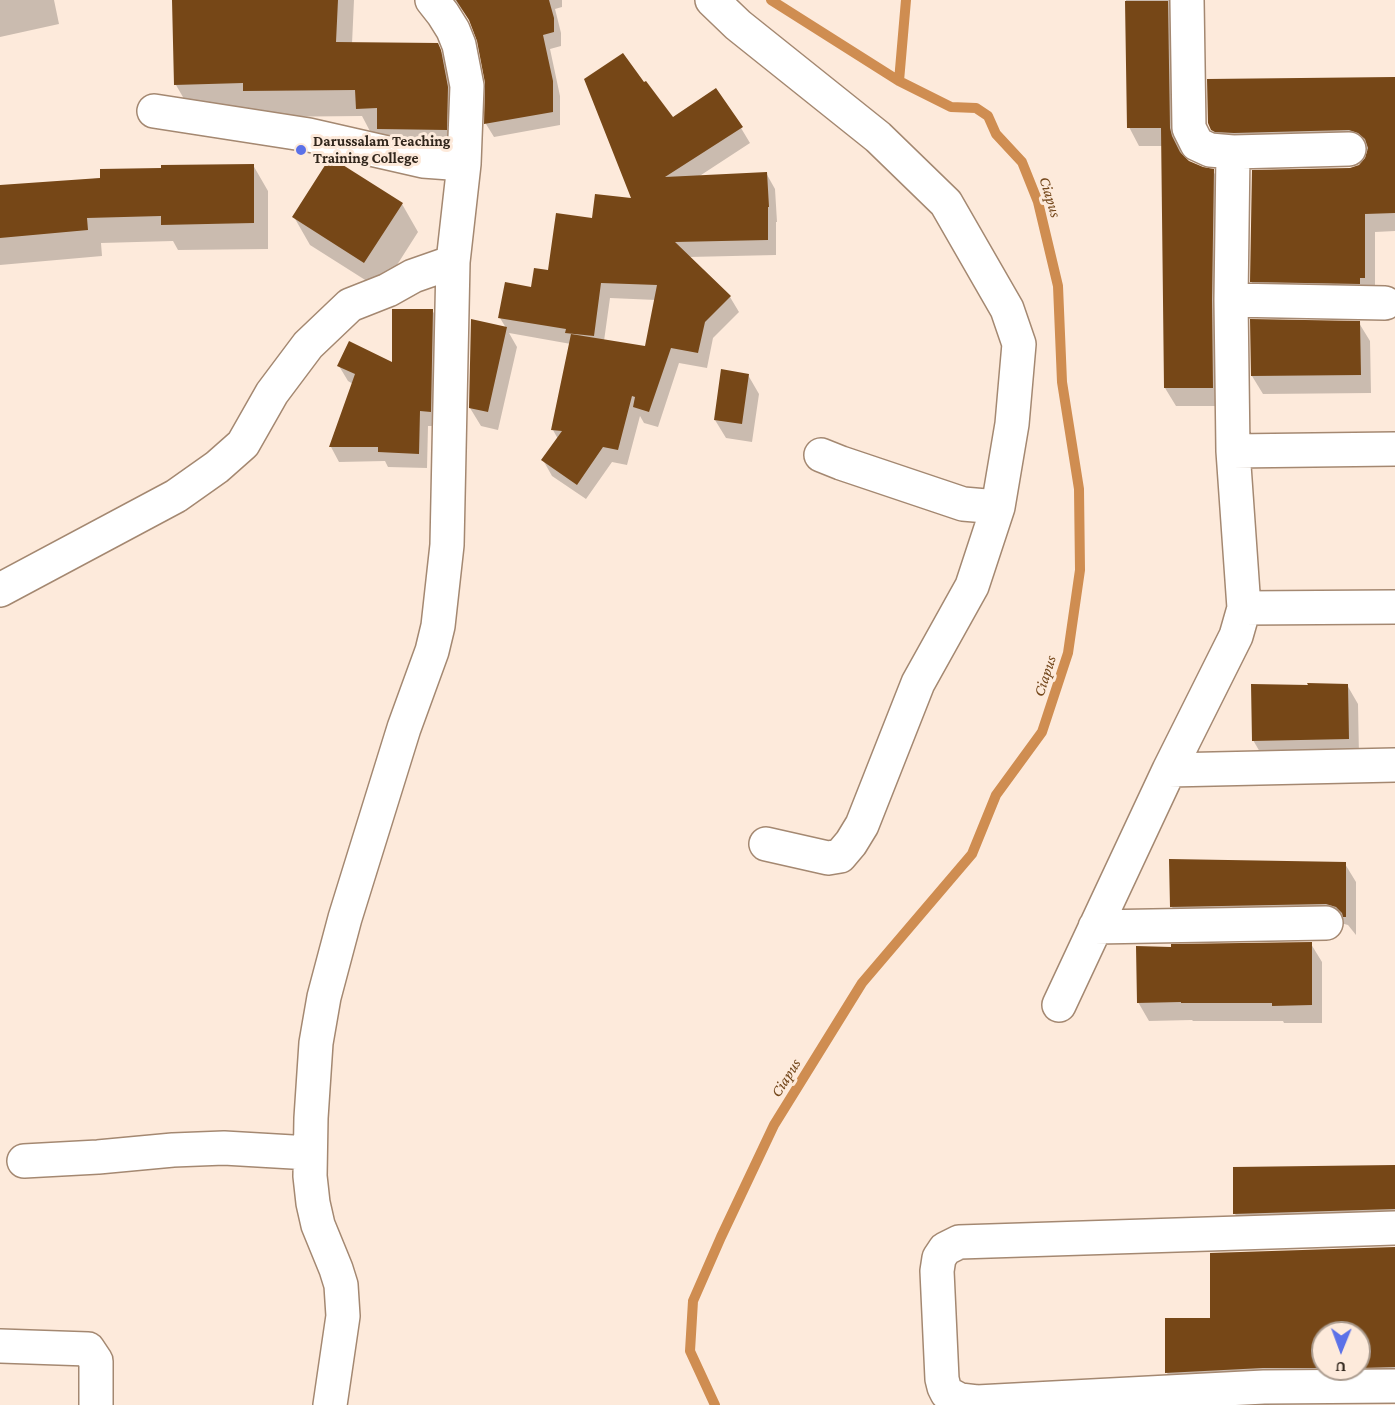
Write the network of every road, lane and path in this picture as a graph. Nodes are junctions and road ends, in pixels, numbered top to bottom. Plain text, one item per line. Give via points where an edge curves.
1 (432, 0) edge
2 (712, 0) edge
3 (1187, 0) edge
4 (154, 111) dead end
5 (1349, 149) dead end
6 (1233, 152) junction
7 (464, 164) junction
8 (453, 262) junction
9 (1231, 300) junction
10 (1385, 303) dead end
11 (1395, 449) edge
12 (1233, 451) junction
13 (821, 455) dead end
14 (998, 507) junction
15 (0, 590) edge
16 (1395, 607) edge
17 (1244, 608) junction
18 (1395, 765) edge
19 (1168, 770) junction
20 (766, 844) dead end
21 (1326, 923) dead end
22 (1095, 927) junction
23 (1059, 1005) dead end
24 (310, 1153) junction
25 (24, 1161) dead end
26 (1395, 1228) edge
27 (0, 1346) edge
28 (1395, 1386) edge
29 (1265, 1396) edge
30 (96, 1405) edge
31 (330, 1405) edge

1 - 7 street via 459,45 467,86
2 - 14 street via 878,137 946,203 1007,309 1019,344 1012,424
3 - 6 street via 1189,128 1197,144 1210,150
4 - 7 street via 309,135 423,161
5 - 6 street
6 - 9 street
7 - 8 street
8 - 15 street via 351,304 308,345 272,393 243,444 217,467 176,496
8 - 24 street via 447,545 438,626 379,806 324,997 316,1043
9 - 10 street
9 - 12 street
11 - 12 street
12 - 17 street
13 - 14 street via 963,504
14 - 20 street via 972,586 918,683 862,825 851,843 840,856 828,858
16 - 17 street
17 - 19 street via 1236,636
18 - 19 street
19 - 22 street
21 - 22 street
22 - 23 street
24 - 25 street via 224,1148
24 - 31 street via 313,1203 336,1269 342,1300
26 - 29 street via 959,1242 945,1249 939,1258 942,1379 947,1393 960,1400
27 - 30 street via 88,1348 96,1361
28 - 29 street

